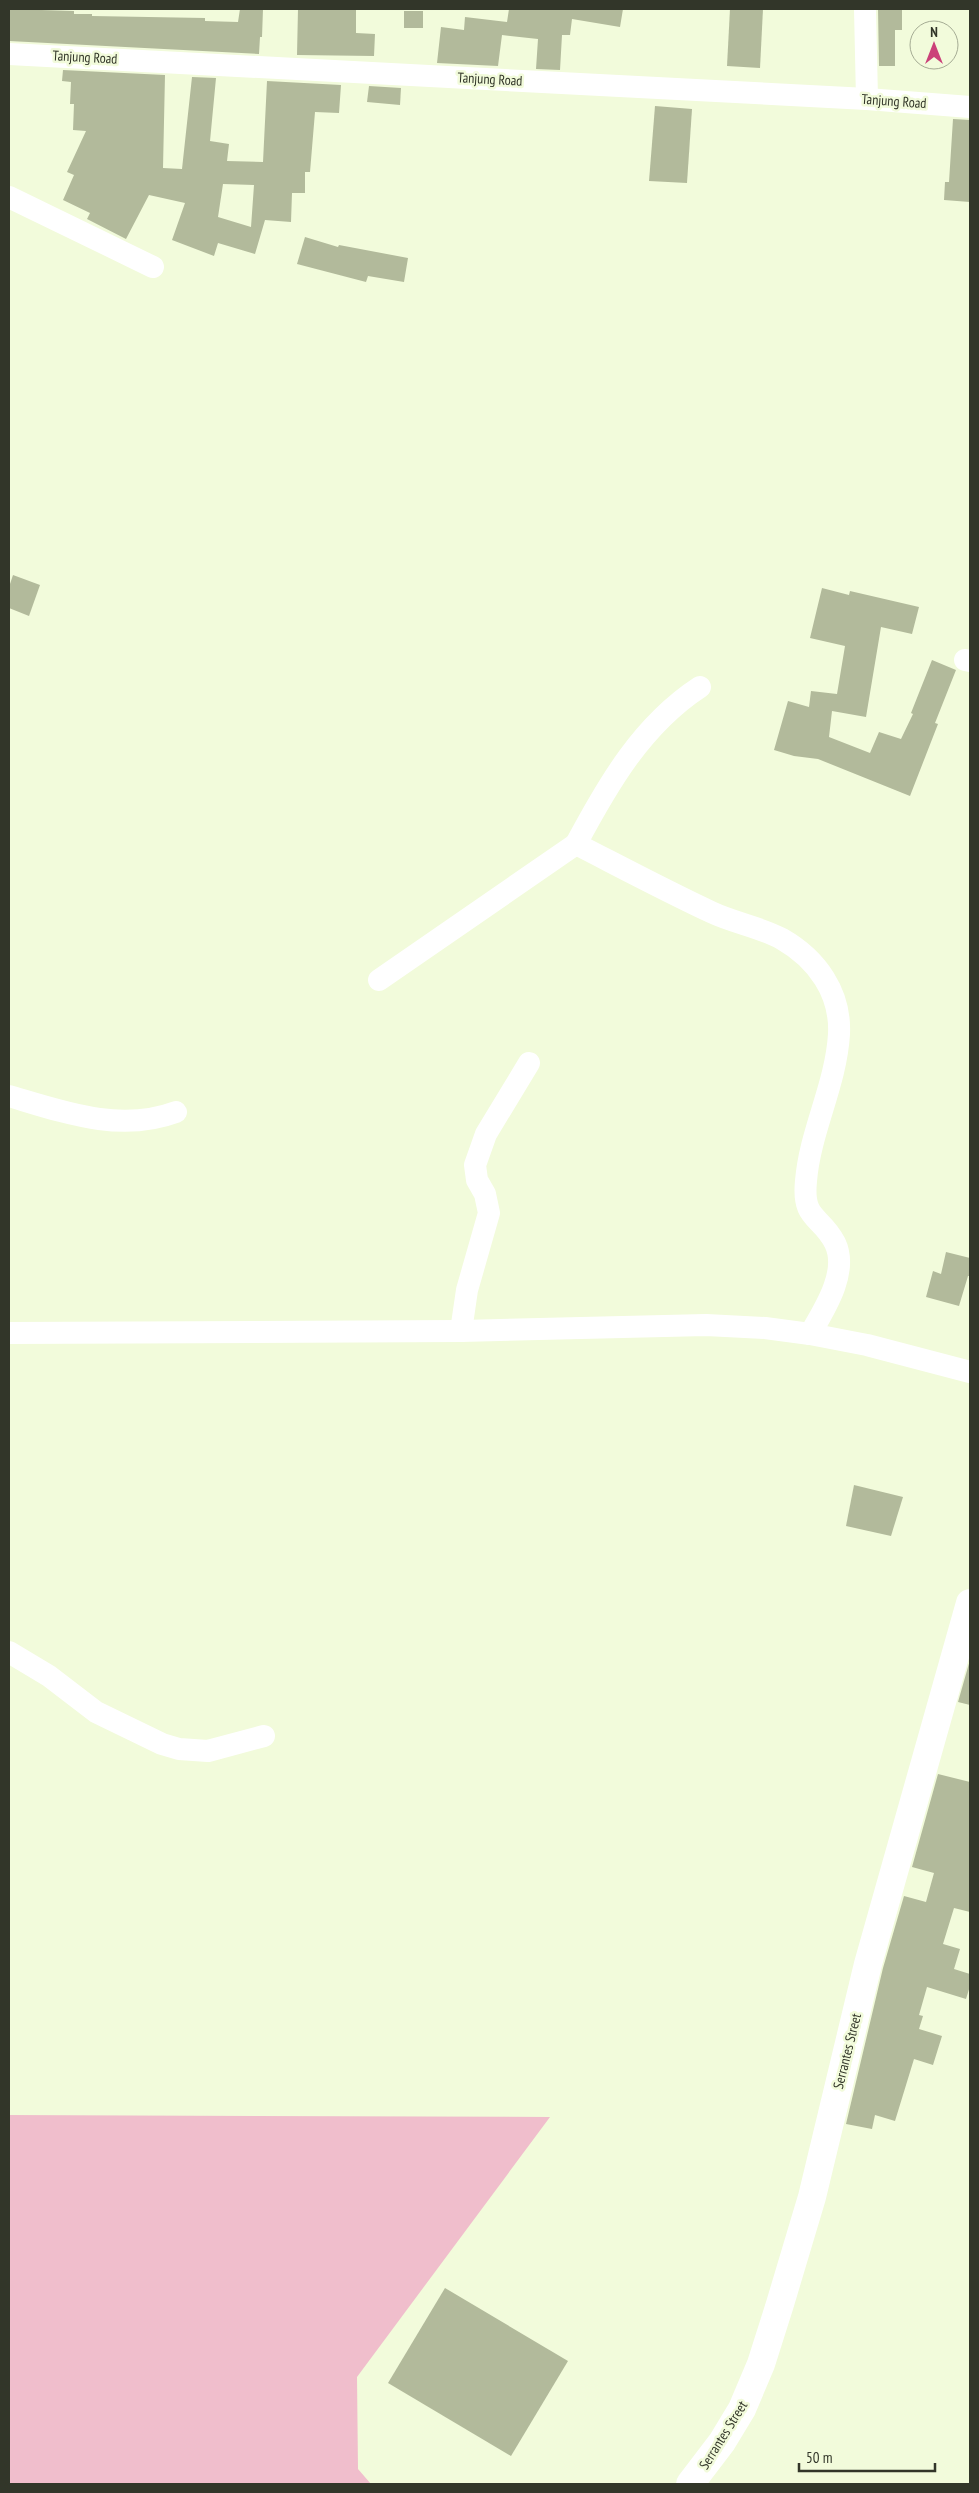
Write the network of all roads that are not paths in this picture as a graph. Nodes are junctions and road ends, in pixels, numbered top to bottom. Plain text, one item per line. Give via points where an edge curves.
1 (865, 9) edge
2 (9, 54) edge
3 (867, 99) junction
4 (970, 107) edge
5 (9, 197) edge
6 (153, 267) dead end
7 (700, 687) dead end
8 (576, 844) junction
9 (379, 980) dead end
10 (530, 1063) dead end
11 (9, 1096) edge
12 (176, 1112) dead end
13 (461, 1331) junction
14 (9, 1333) edge
15 (810, 1334) junction
16 (970, 1372) edge
17 (970, 1603) edge
18 (964, 1649) edge
19 (9, 1652) edge
20 (264, 1736) dead end
21 (690, 2484) edge

1 - 3 street
2 - 3 street, Tanjung Road
3 - 4 street, Tanjung Road
5 - 6 street
7 - 8 street via 678,701 641,739 602,796
8 - 9 street
8 - 15 street via 712,912 782,939 812,962 836,1000 839,1034 836,1060 808,1163 805,1194 809,1212 835,1243 837,1276 831,1297
10 - 13 street via 486,1134 475,1165 476,1180 485,1194 489,1213 467,1290
11 - 12 street via 59,1112 104,1120 148,1120
13 - 14 street
13 - 15 street via 706,1325
15 - 16 street
17 - 18 main road, Serrantes Street
18 - 21 main road, Serrantes Street via 868,1964 812,2197 761,2364 742,2409
19 - 20 street via 43,1672 96,1712 162,1744 208,1751

